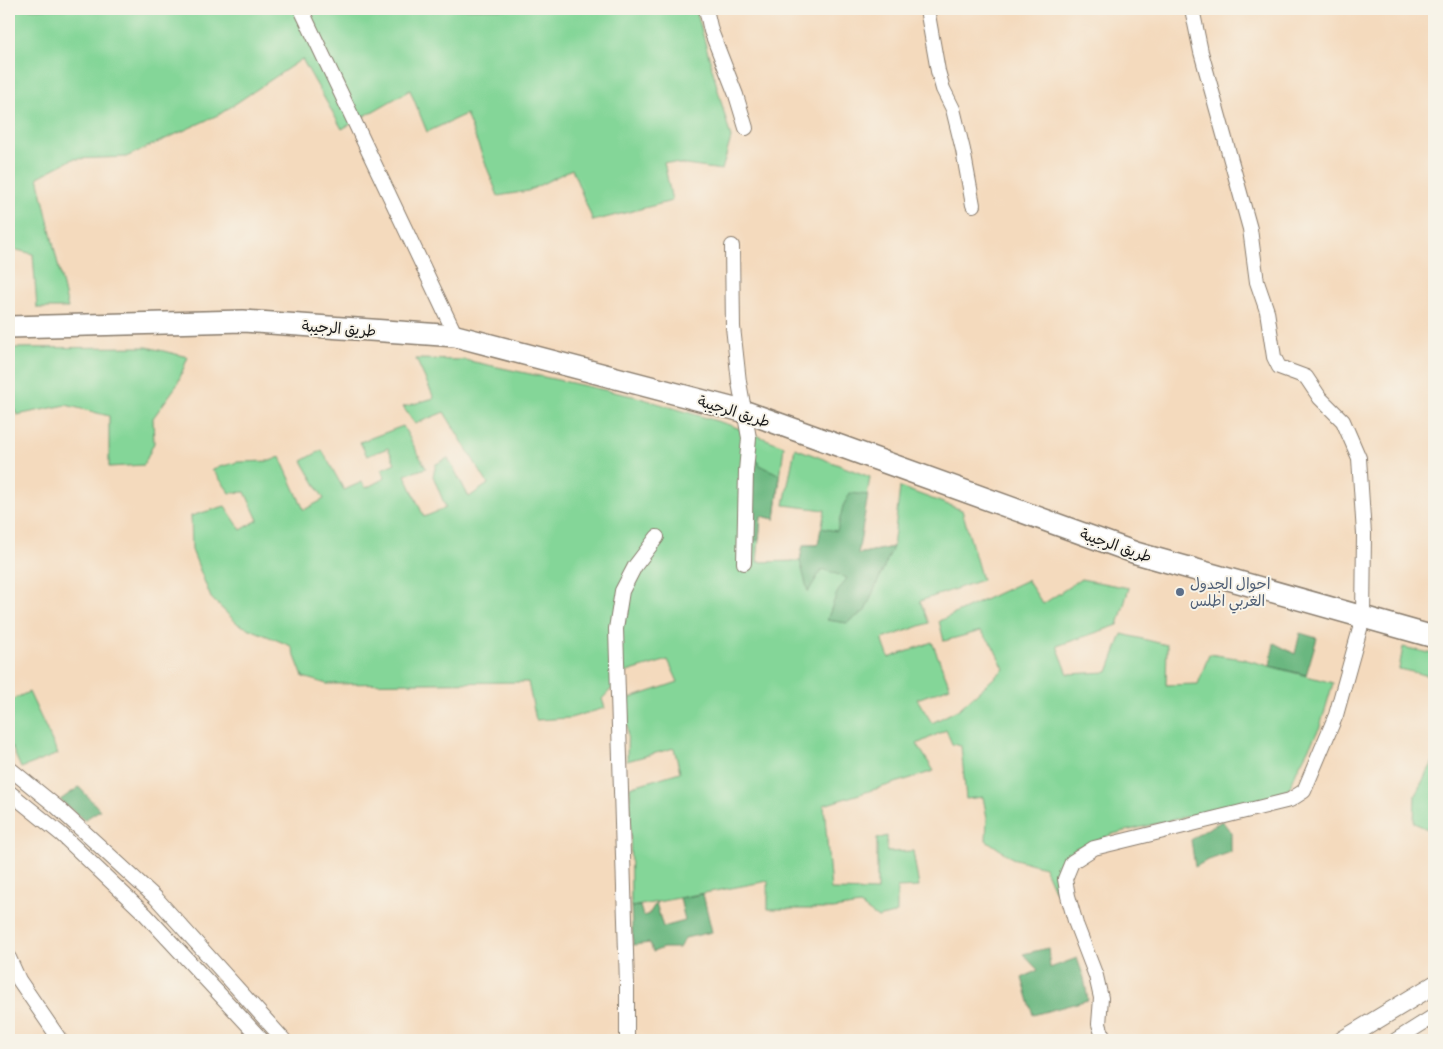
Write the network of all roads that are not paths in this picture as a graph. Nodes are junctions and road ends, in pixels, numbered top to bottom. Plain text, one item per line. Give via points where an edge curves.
1 (301, 9) edge
2 (706, 9) edge
3 (927, 9) edge
4 (1192, 9) edge
5 (746, 128) dead end
6 (972, 206) dead end
7 (732, 246) dead end
8 (9, 327) edge
9 (456, 336) junction
10 (746, 412) junction
11 (658, 537) dead end
12 (744, 563) dead end
13 (1363, 618) junction
14 (1434, 637) edge
15 (9, 768) edge
16 (9, 792) edge
17 (9, 958) edge
18 (1434, 984) edge
19 (1434, 1016) edge
20 (60, 1040) edge
21 (262, 1040) edge
22 (284, 1040) edge
23 (627, 1040) edge
24 (1104, 1040) edge
25 (1343, 1040) edge
26 (1396, 1040) edge

1 - 9 street
2 - 5 street via 710,31
3 - 6 street via 938,71 963,150
4 - 13 street via 1200,52 1250,229 1257,282 1267,311 1274,357 1279,367 1306,377 1320,398 1343,421 1359,458 1364,534
7 - 10 street via 733,327
8 - 9 main road, طريق الرجيبة via 243,321
9 - 10 main road, طريق الرجيبة
10 - 12 street via 749,438
10 - 13 main road, طريق الرجيبة via 1136,552
11 - 23 street via 635,566 622,591 616,630
13 - 14 main road, طريق الرجيبة
13 - 24 street via 1336,715 1304,791 1290,800 1094,848 1072,862 1065,879 1068,896 1096,976 1101,998 1099,1024
15 - 22 street via 156,898
16 - 21 street via 61,834 146,914
17 - 20 street via 19,980
18 - 25 street
19 - 26 street

